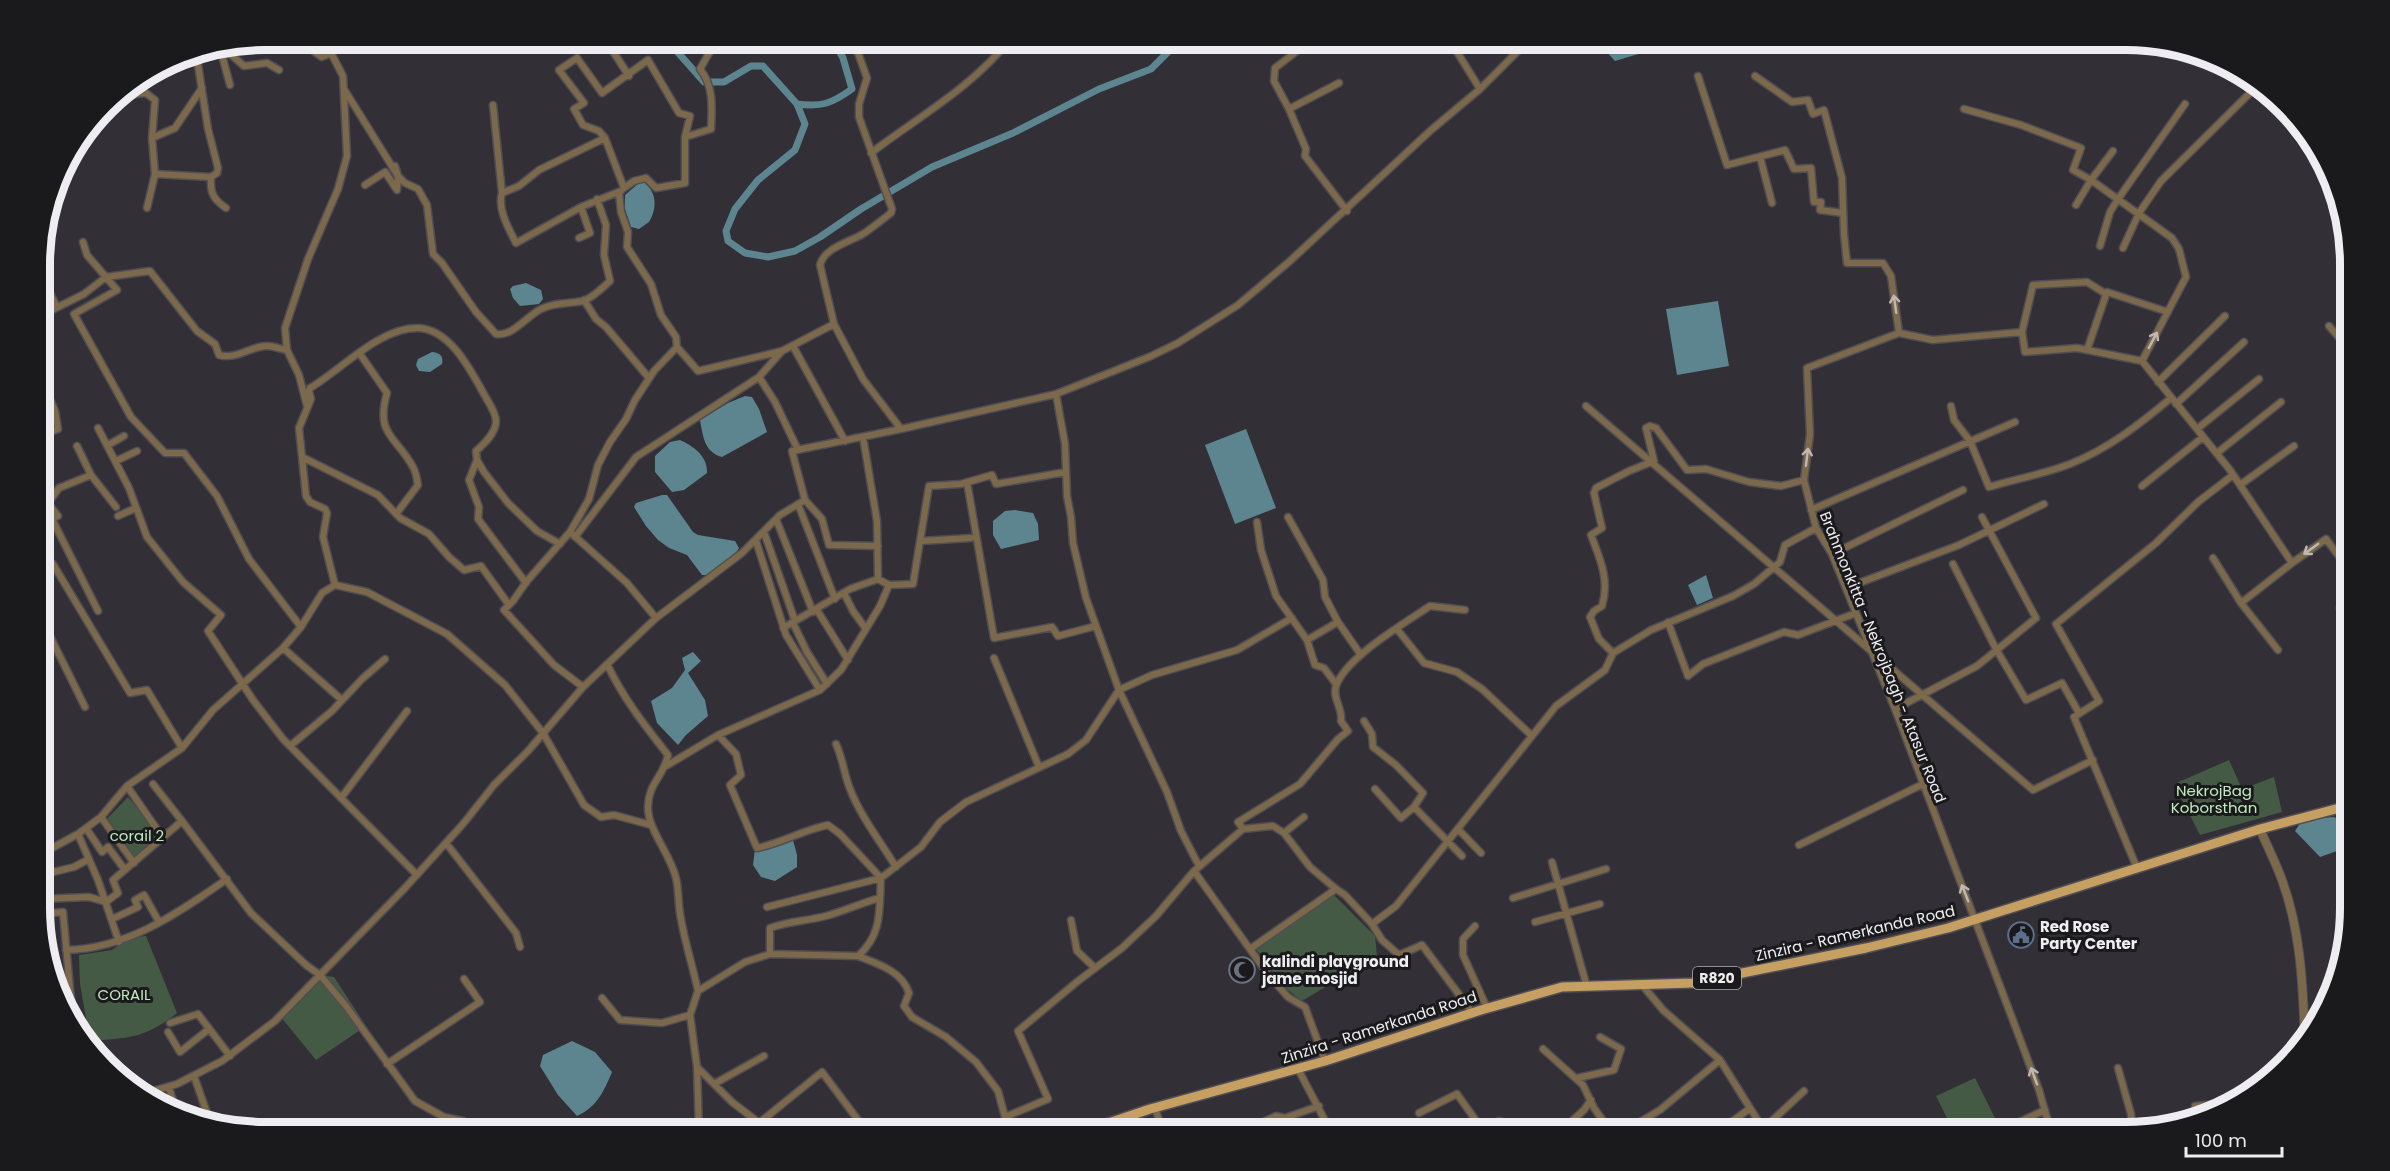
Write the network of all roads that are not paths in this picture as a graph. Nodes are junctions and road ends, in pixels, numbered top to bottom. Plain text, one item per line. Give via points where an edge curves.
1 (312, 50) edge
2 (612, 50) edge
3 (711, 50) edge
4 (857, 50) edge
5 (1001, 50) edge
6 (1456, 50) edge
7 (1519, 50) edge
8 (1297, 51) dead end
9 (229, 53) edge
10 (331, 53) joint
11 (221, 54) edge
12 (197, 60) edge
13 (279, 70) dead end
14 (1755, 75) dead end
15 (629, 76) junction
16 (1698, 76) dead end
17 (1339, 82) dead end
18 (230, 85) dead end
19 (202, 87) junction
20 (344, 89) junction
21 (1480, 89) junction
22 (2252, 91) edge
23 (133, 94) edge
24 (2185, 104) dead end
25 (493, 105) dead end
26 (1289, 109) junction
27 (1964, 109) dead end
28 (685, 137) junction
29 (152, 138) junction
30 (605, 138) junction
31 (2113, 151) dead end
32 (871, 153) junction
33 (1760, 157) junction
34 (395, 166) dead end
35 (155, 174) junction
36 (398, 176) junction
37 (211, 177) junction
38 (2091, 180) junction
39 (365, 185) dead end
40 (621, 191) junction
41 (502, 194) junction
42 (597, 199) junction
43 (2118, 199) junction
44 (1772, 203) dead end
45 (2076, 205) dead end
46 (581, 207) junction
47 (147, 208) dead end
48 (226, 208) dead end
49 (1347, 211) junction
50 (1843, 213) junction
51 (2139, 213) junction
52 (579, 238) dead end
53 (83, 242) dead end
54 (2100, 246) dead end
55 (2123, 248) dead end
56 (106, 277) junction
57 (50, 293) edge
58 (2106, 294) junction
59 (584, 300) junction
60 (57, 307) junction
61 (50, 311) edge
62 (2168, 312) junction
63 (2225, 315) dead end
64 (834, 324) junction
65 (2329, 326) dead end
66 (2022, 332) junction
67 (1899, 333) junction
68 (2340, 339) edge
69 (2244, 342) dead end
70 (793, 346) junction
71 (677, 347) junction
72 (287, 350) junction
73 (2087, 350) junction
74 (782, 351) junction
75 (360, 354) junction
76 (2142, 361) junction
77 (759, 377) junction
78 (649, 378) junction
79 (2259, 379) dead end
80 (2158, 382) junction
81 (1056, 394) junction
82 (50, 399) edge
83 (2174, 401) junction
84 (2281, 402) dead end
85 (307, 406) junction
86 (1586, 406) dead end
87 (1951, 406) dead end
88 (2015, 422) dead end
89 (98, 428) dead end
90 (901, 429) junction
91 (2197, 429) junction
92 (50, 432) edge
93 (124, 436) dead end
94 (863, 437) junction
95 (2203, 437) junction
96 (845, 441) junction
97 (1970, 441) junction
98 (108, 445) junction
99 (77, 446) dead end
100 (2294, 446) dead end
101 (798, 450) junction
102 (137, 452) dead end
103 (2217, 453) junction
104 (304, 458) junction
105 (477, 460) junction
106 (116, 461) junction
107 (1066, 472) junction
108 (2233, 474) junction
109 (91, 475) junction
110 (1804, 480) junction
111 (968, 482) junction
112 (2240, 485) junction
113 (2142, 486) dead end
114 (1963, 490) dead end
115 (50, 500) edge
116 (805, 500) junction
117 (798, 504) junction
118 (2044, 504) dead end
119 (50, 506) edge
120 (116, 507) dead end
121 (136, 508) junction
122 (1811, 510) junction
123 (396, 514) junction
124 (118, 516) dead end
125 (1288, 517) dead end
126 (1982, 517) dead end
127 (52, 519) joint
128 (776, 519) junction
129 (1257, 522) dead end
130 (1816, 528) junction
131 (1989, 531) junction
132 (764, 532) junction
133 (573, 534) junction
134 (971, 538) dead end
135 (756, 541) junction
136 (921, 541) junction
137 (560, 544) junction
138 (878, 546) junction
139 (1832, 554) junction
140 (2212, 558) dead end
141 (2340, 558) edge
142 (2292, 563) junction
143 (1953, 564) dead end
144 (50, 565) edge
145 (878, 579) junction
146 (526, 583) junction
147 (335, 585) junction
148 (890, 585) junction
149 (1846, 588) junction
150 (844, 593) junction
151 (835, 599) junction
152 (2241, 603) junction
153 (509, 605) junction
154 (1465, 610) dead end
155 (98, 611) dead end
156 (815, 611) junction
157 (1856, 613) junction
158 (656, 618) junction
159 (1292, 618) junction
160 (794, 622) junction
161 (1338, 622) junction
162 (1668, 622) junction
163 (1096, 626) junction
164 (301, 627) junction
165 (783, 628) junction
166 (866, 629) junction
167 (1397, 629) junction
168 (50, 636) edge
169 (1307, 640) junction
170 (283, 648) junction
171 (1996, 649) junction
172 (2278, 650) dead end
173 (1612, 653) junction
174 (1361, 655) junction
175 (994, 658) dead end
176 (385, 659) dead end
177 (848, 660) junction
178 (608, 664) junction
179 (242, 683) junction
180 (827, 684) junction
181 (1336, 684) junction
182 (583, 687) junction
183 (820, 690) junction
184 (1119, 690) junction
185 (342, 700) junction
186 (85, 707) dead end
187 (1895, 709) junction
188 (407, 711) dead end
189 (2079, 713) junction
190 (1364, 721) dead end
191 (543, 734) junction
192 (718, 735) junction
193 (1532, 736) junction
194 (836, 744) dead end
195 (290, 746) junction
196 (182, 748) junction
197 (2093, 760) junction
198 (666, 766) junction
199 (1039, 767) junction
200 (153, 784) dead end
201 (1923, 784) junction
202 (127, 786) junction
203 (1375, 789) dead end
204 (341, 798) junction
205 (1414, 807) junction
206 (2340, 807) edge
207 (101, 817) junction
208 (1304, 817) dead end
209 (182, 821) junction
210 (651, 825) junction
211 (86, 828) junction
212 (1458, 829) junction
213 (2260, 829) junction
214 (1243, 830) junction
215 (1284, 833) junction
216 (78, 834) junction
217 (163, 838) junction
218 (1447, 842) junction
219 (446, 843) junction
220 (1799, 845) dead end
221 (50, 849) edge
222 (1481, 853) dead end
223 (1462, 856) dead end
224 (89, 859) junction
225 (1552, 862) dead end
226 (134, 863) junction
227 (896, 867) junction
228 (2137, 868) junction
229 (1197, 869) junction
230 (1606, 869) dead end
231 (124, 870) junction
232 (50, 873) edge
233 (417, 875) junction
234 (881, 878) junction
235 (227, 879) junction
236 (1558, 884) junction
237 (1336, 890) junction
238 (50, 898) edge
239 (880, 898) junction
240 (1513, 898) dead end
241 (106, 902) junction
242 (1600, 904) dead end
243 (767, 907) dead end
244 (50, 913) edge
245 (1566, 913) junction
246 (112, 920) junction
247 (1071, 920) dead end
248 (1975, 920) junction
249 (159, 922) junction
250 (1535, 922) dead end
251 (1372, 924) junction
252 (1475, 926) dead end
253 (120, 942) junction
254 (520, 947) dead end
255 (1251, 949) junction
256 (66, 950) junction
257 (770, 954) junction
258 (858, 956) junction
259 (1095, 968) junction
260 (320, 975) junction
261 (464, 979) dead end
262 (1643, 986) junction
263 (1587, 987) junction
264 (699, 991) junction
265 (602, 998) dead end
266 (71, 999) edge
267 (1487, 1008) junction
268 (1472, 1012) junction
269 (690, 1015) junction
270 (170, 1023) dead end
271 (2304, 1026) edge
272 (209, 1029) junction
273 (168, 1032) dead end
274 (1600, 1037) dead end
275 (1543, 1049) dead end
276 (230, 1056) junction
277 (764, 1056) dead end
278 (1720, 1060) junction
279 (1325, 1061) junction
280 (387, 1064) junction
281 (697, 1067) junction
282 (2118, 1068) dead end
283 (1298, 1069) junction
284 (194, 1076) junction
285 (1576, 1078) junction
286 (714, 1084) junction
287 (169, 1087) junction
288 (154, 1091) edge
289 (1804, 1091) dead end
290 (1592, 1100) junction
291 (173, 1101) edge
292 (2209, 1105) edge
293 (1319, 1106) junction
294 (2195, 1106) dead end
295 (1155, 1108) junction
296 (1749, 1109) junction
297 (2045, 1110) junction
298 (1419, 1113) dead end
299 (207, 1114) edge
300 (444, 1117) junction
301 (1005, 1118) junction
302 (447, 1122) edge
303 (464, 1122) edge
304 (699, 1122) edge
305 (758, 1122) edge
306 (760, 1122) edge
307 (860, 1122) edge
308 (1007, 1122) edge
309 (1112, 1122) edge
310 (1160, 1122) edge
311 (1262, 1122) edge
312 (1326, 1122) edge
313 (1477, 1122) edge
314 (1571, 1122) edge
315 (1604, 1122) edge
316 (1640, 1122) edge
317 (1731, 1122) edge
318 (1758, 1122) edge
319 (1773, 1122) edge
320 (2019, 1122) edge
321 (2048, 1122) edge
322 (2131, 1122) edge

1 - 10 street via 322,57
2 - 15 street
3 - 28 street via 700,69 707,78 713,102 711,129
4 - 32 street via 867,78 859,117
5 - 32 street via 949,98
6 - 21 street
7 - 21 street
8 - 26 street via 1275,68 1274,81
9 - 13 street via 244,66 267,63
10 - 20 street via 344,76
11 - 18 street
12 - 19 street
14 - 50 street via 1792,102 1808,100 1813,114 1824,111 1842,178
15 - 28 street via 648,60 679,113 690,116
15 - 30 street via 602,93 577,58 559,70 584,103 574,109 583,125
16 - 33 street via 1727,165
17 - 26 street
19 - 29 street via 175,128
19 - 37 street via 218,168
20 - 36 street
20 - 72 street via 347,156 285,328
21 - 49 street
22 - 51 street via 2161,181
23 - 29 street via 146,93 156,105
24 - 43 street
25 - 41 street
26 - 49 street via 1306,148 1305,156
27 - 38 street via 2081,148 2073,170
28 - 40 street via 685,183 656,188 646,178
29 - 35 street
30 - 40 street
30 - 41 street via 539,170
31 - 38 street
32 - 64 street via 892,209 822,259 820,265
33 - 44 street
33 - 50 street via 1785,150 1794,169 1811,168 1814,202 1821,202 1820,210
34 - 36 street
35 - 37 street
35 - 47 street
36 - 39 street via 397,190 385,172
36 - 59 street via 418,189 427,205 433,254 496,334 507,334 548,305
37 - 48 street via 210,191
38 - 43 street
38 - 45 street
40 - 42 street
40 - 71 street via 627,247 651,285
41 - 46 street via 507,225 516,243
42 - 46 street
42 - 59 street via 606,225 604,255 610,281
43 - 51 street
43 - 54 street
46 - 52 street via 590,233
49 - 81 street via 1228,311 1178,343
67 -> 50 street via 1891,276 1883,263 1847,263
51 - 55 street
51 - 62 street via 2172,238 2179,249 2186,278
53 - 56 street via 87,255
56 - 60 street via 84,294
56 - 72 street via 150,271 197,330 215,344 219,355 225,357 266,346
56 - 164 street via 117,290 74,314 104,370 131,417 165,453 184,453 217,496 249,559
57 - 60 street
58 - 62 street
58 - 66 street via 2087,282 2033,285
58 - 73 street
59 - 78 street via 596,320
60 - 61 street
76 -> 62 street
63 - 80 street
64 - 70 street
64 - 90 street via 863,379
65 - 68 street
66 - 67 street via 1933,340
66 - 73 street via 2025,352
110 -> 67 street, Brahmonkitta - Nekrojbagh - Atasur Road via 1810,434 1807,368
69 - 83 street
70 - 74 street
70 - 96 street
71 - 74 street via 698,371
71 - 78 street
72 - 85 street
73 - 76 street
74 - 77 street
75 - 85 street via 310,388
75 - 105 street via 383,338 408,329 430,329 439,335 464,359 493,411 496,422 488,441 476,451
75 - 123 street via 387,393 383,408 386,432 413,467 418,485
76 - 80 street
77 - 101 street
77 - 133 street via 636,457
78 - 133 street via 598,465 589,499
79 - 91 street
80 - 83 street
81 - 90 street
81 - 107 street
82 - 92 street via 58,429
83 - 91 street
83 - 97 street via 2084,458 1989,487
84 - 103 street
85 - 104 street via 299,428
86 - 197 street via 2033,790
87 - 97 street via 1954,420
88 - 97 street
89 - 98 street
90 - 94 street
91 - 95 street
93 - 98 street
94 - 96 street
94 - 138 street
95 - 103 street
95 - 113 street
96 - 101 street
97 - 122 street
98 - 106 street
99 - 109 street
100 - 112 street
101 - 116 street via 792,451
102 - 106 street
103 - 108 street
104 - 123 street via 378,495
104 - 147 street via 306,496 327,513 323,537
105 - 137 street via 519,515
105 - 146 street via 469,480 479,507 478,519
106 - 121 street
107 - 111 street via 996,484 992,475
107 - 163 street via 1077,568
108 - 112 street
108 - 189 street via 2056,624 2100,701
109 - 115 street via 59,488
109 - 120 street
110 - 122 street, Brahmonkitta - Nekrojbagh - Atasur Road
110 - 173 street via 1781,486 1749,482 1706,469 1687,470 1656,428 1646,428 1654,461 1617,476 1594,493 1602,528 1591,535 1603,565 1605,595 1602,606 1590,617 1599,639
111 - 136 street via 929,486
111 - 163 street via 994,639 1052,627 1058,636
112 - 142 street
114 - 139 street
116 - 117 street
116 - 138 street via 822,519 829,545
117 - 128 street
117 - 151 street
118 - 131 street
119 - 127 street via 58,516
121 - 124 street
121 - 179 street via 147,537 183,582 221,615 208,631
122 - 130 street, Brahmonkitta - Nekrojbagh - Atasur Road
123 - 153 street via 429,534 464,570 481,566
125 - 161 street via 1323,580 1325,597
126 - 131 street
127 - 155 street
128 - 132 street
128 - 156 street
129 - 159 street via 1261,550 1276,596
130 - 139 street, Brahmonkitta - Nekrojbagh - Atasur Road
130 - 162 street via 1785,545 1780,562 1754,584
131 - 149 street
131 - 171 street via 2036,618
132 - 135 street
132 - 160 street
133 - 137 street
133 - 158 street via 627,583
134 - 136 street
135 - 158 street
135 - 165 street
136 - 148 street via 913,584
137 - 146 street
138 - 145 street
139 - 149 street, Brahmonkitta - Nekrojbagh - Atasur Road
140 - 152 street
141 -> 142 street via 2325,539
142 - 152 street
143 - 171 street
144 - 196 street via 53,564 130,693 147,690
145 - 148 street
145 - 150 street
146 - 153 street
147 - 164 street via 322,593
147 - 191 street via 367,592 447,634 505,685
148 - 166 street
149 - 157 street, Brahmonkitta - Nekrojbagh - Atasur Road
150 - 151 street
150 - 166 street
151 - 156 street
152 - 172 street
153 - 182 street via 504,610 533,643
154 - 167 street via 1430,606
156 - 160 street
156 - 177 street
157 - 162 street via 1798,635 1784,632 1703,664 1688,675
157 - 187 street, Brahmonkitta - Nekrojbagh - Atasur Road
158 - 178 street
159 - 169 street
159 - 184 street via 1237,650 1152,675
160 - 165 street
160 - 180 street
161 - 169 street
161 - 174 street
162 - 173 street
163 - 184 street
164 - 170 street
165 - 183 street
166 - 177 street
167 - 174 street
167 - 193 street via 1424,663 1456,672 1482,689
168 - 186 street
169 - 181 street via 1315,665 1324,668
170 - 179 street
170 - 185 street
171 - 187 street via 1977,666
171 - 189 street via 2026,700 2062,683
173 - 193 street via 1605,670 1556,706
174 - 181 street
175 - 199 street
176 - 185 street
177 - 180 street
178 - 182 street
178 - 198 street via 632,710 668,755
179 - 195 street
179 - 196 street
180 - 183 street
181 - 214 street via 1334,696 1348,731 1300,783 1238,822
182 - 191 street
183 - 192 street
184 - 199 street via 1086,740 1068,754
184 - 229 street via 1167,792
185 - 195 street
187 - 201 street, Brahmonkitta - Nekrojbagh - Atasur Road
188 - 204 street
189 - 197 street via 2073,717
190 - 205 street via 1372,734 1373,747 1423,793
191 - 210 street via 584,805 601,817 614,815
191 - 219 street
192 - 198 street
192 - 234 street via 736,754 741,775 730,786 757,848 828,825
193 - 212 street
194 - 227 street via 858,808
195 - 204 street
196 - 202 street
197 - 228 street
198 - 210 street via 651,787
199 - 227 street via 966,802 940,822 921,847
200 - 209 street
201 - 220 street
248 -> 201 street, Brahmonkitta - Nekrojbagh - Atasur Road
202 - 207 street
202 - 217 street
203 - 205 street via 1401,818
204 - 233 street
205 - 218 street
206 - 213 main road, Zinzira - Ramerkanda Road / R820
207 - 211 street
207 - 226 street
208 - 215 street
209 - 217 street
209 - 235 street
210 - 264 street via 676,879 681,921
211 - 216 street
211 - 231 street via 102,852 108,847
212 - 218 street
212 - 222 street
213 - 228 main road, Zinzira - Ramerkanda Road / R820
213 - 271 street via 2282,880 2293,920
214 - 215 street via 1273,826
214 - 229 street
215 - 237 street via 1310,867
216 - 221 street
216 - 224 street
217 - 226 street
218 - 223 street
218 - 251 street via 1396,906
219 - 233 street
219 - 254 street via 516,933
224 - 232 street
224 - 241 street
225 - 236 street
226 - 231 street
227 - 234 street
228 - 248 main road, Zinzira - Ramerkanda Road / R820
229 - 255 street
229 - 259 street via 1155,916
230 - 236 street
231 - 241 street via 113,880 118,893
233 - 260 street
234 - 239 street
234 - 243 street
235 - 249 street
235 - 260 street via 250,914
236 - 240 street
236 - 245 street
237 - 251 street
237 - 255 street
238 - 241 street via 89,897
239 - 257 street via 826,916 770,928
239 - 258 street via 871,944
241 - 246 street
242 - 245 street
244 - 256 street via 63,912
245 - 250 street
245 - 263 street
246 - 249 street via 138,907 135,900 144,895
246 - 253 street
247 - 259 street via 1077,951
248 - 262 main road, Zinzira - Ramerkanda Road / R820 via 1767,969 1693,983
297 -> 248 street, Brahmonkitta - Nekrojbagh - Atasur Road
249 - 253 street
251 - 268 street via 1399,955 1422,945
252 - 267 street via 1463,939 1463,955
253 - 256 street
255 - 279 street via 1288,997 1305,1007
256 - 266 street
257 - 258 street
257 - 264 street via 745,962
258 - 301 street via 890,969 906,984 909,993 904,1006 912,1017 946,1037 976,1062 998,1091
259 - 301 street via 1018,1031 1048,1099
260 - 276 street via 275,1021
260 - 280 street
261 - 280 street via 480,1002
262 - 263 main road, Zinzira - Ramerkanda Road / R820
262 - 278 street
263 - 267 main road, Zinzira - Ramerkanda Road / R820 via 1562,987
264 - 269 street
265 - 269 street via 620,1020 662,1023
267 - 268 main road, Zinzira - Ramerkanda Road / R820
268 - 279 main road, Zinzira - Ramerkanda Road / R820
269 - 281 street
270 - 272 street via 198,1014
272 - 273 street via 180,1052
272 - 276 street
274 - 285 street via 1621,1049 1614,1070
275 - 285 street
276 - 284 street
277 - 286 street
278 - 296 street
278 - 316 street
279 - 283 main road, Zinzira - Ramerkanda Road / R820
280 - 300 street via 415,1101
281 - 286 street
281 - 304 street
282 - 322 street
283 - 293 street
283 - 295 main road, Zinzira - Ramerkanda Road / R820
284 - 287 street
284 - 299 street
285 - 290 street
286 - 305 street
287 - 288 street
287 - 291 street
289 - 319 street
290 - 314 street
290 - 315 street
292 - 294 street
293 - 311 street
293 - 312 street
295 - 309 main road, Zinzira - Ramerkanda Road / R820
295 - 310 street
296 - 317 street
296 - 318 street
297 - 320 street
297 - 321 street, Brahmonkitta - Nekrojbagh - Atasur Road
298 - 313 street via 1457,1094
300 - 302 street
300 - 303 street
301 - 308 street
306 - 307 street via 822,1072

